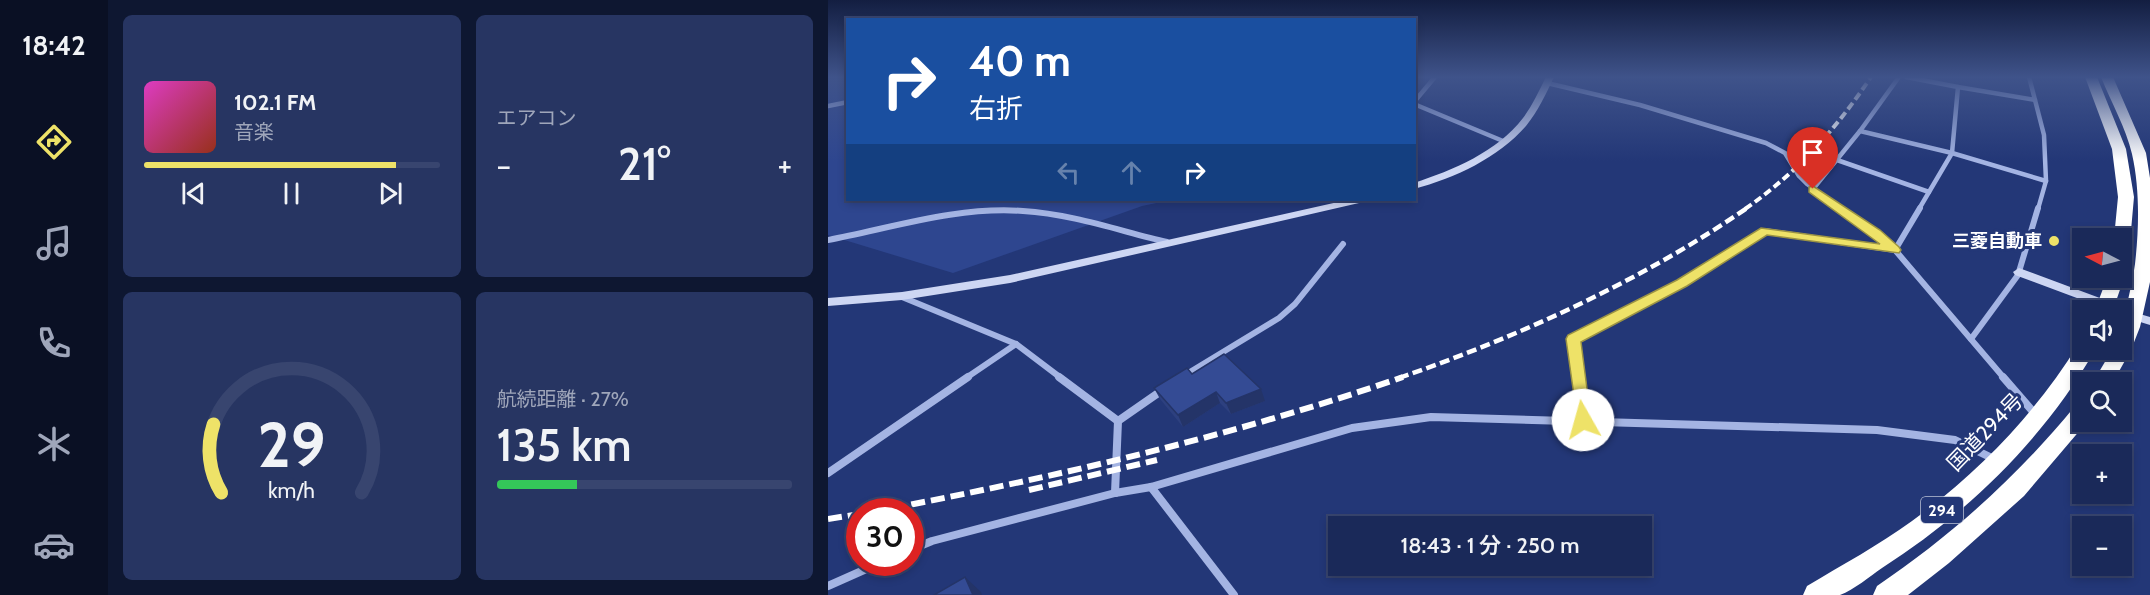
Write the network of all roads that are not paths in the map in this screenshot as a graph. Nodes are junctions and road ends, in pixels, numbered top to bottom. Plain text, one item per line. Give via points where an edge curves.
1 (1418, 105) edge
2 (1535, 105) edge
3 (1639, 105) edge
4 (1879, 105) edge
5 (1956, 105) edge
6 (2036, 105) edge
7 (2102, 105) edge
8 (2118, 105) edge
9 (1860, 131) junction
10 (1503, 141) junction
11 (1952, 153) junction
12 (1837, 160) junction
13 (2046, 181) junction
14 (1416, 185) edge
15 (1813, 189) junction
16 (1929, 192) junction
17 (1355, 201) edge
18 (2123, 228) edge
19 (828, 240) edge
20 (1167, 243) junction
21 (1343, 244) dead end
22 (1894, 250) junction
23 (2019, 272) junction
24 (902, 297) junction
25 (2092, 300) edge
26 (2128, 300) edge
27 (828, 302) edge
28 (1971, 339) junction
29 (1016, 344) junction
30 (2080, 360) edge
31 (2037, 417) junction
32 (1583, 420) junction
33 (1118, 421) junction
34 (2072, 425) edge
35 (1997, 461) junction
36 (828, 473) edge
37 (1151, 487) junction
38 (1115, 493) junction
39 (924, 544) edge
40 (850, 576) edge
41 (828, 586) edge
42 (1234, 595) edge
43 (1816, 595) edge
44 (1886, 595) edge

1 - 10 street
2 - 10 street via 1521,126
3 - 15 street via 1766,143 1785,153 1799,176
4 - 9 street
5 - 11 street
6 - 13 street via 2044,135
7 - 18 highway via 2119,149 2126,197
8 - 26 highway via 2139,155 2150,210 2148,257
9 - 11 street
9 - 12 street
10 - 14 street via 1454,172
11 - 13 street
11 - 16 street
12 - 15 street
12 - 16 street
13 - 23 street
15 - 22 street
16 - 22 street
17 - 20 street
19 - 20 street via 1006,210 1037,213
20 - 24 street via 1010,279
21 - 33 street via 1279,318
22 - 28 street
22 - 32 street via 1765,231 1682,283 1573,339
23 - 25 street
23 - 28 street
24 - 27 street
24 - 29 street
28 - 31 street
29 - 33 street
29 - 36 street
30 - 31 highway, 国道294号 / 294
31 - 35 highway, 国道294号 / 294
32 - 35 street via 1877,430 1955,440
32 - 37 street via 1431,417 1352,428
33 - 38 street
34 - 44 highway, 294 via 2006,500 1931,565
35 - 43 highway, 国道294号 / 294 via 1920,528
37 - 38 street
37 - 42 street
38 - 39 street
40 - 41 street

